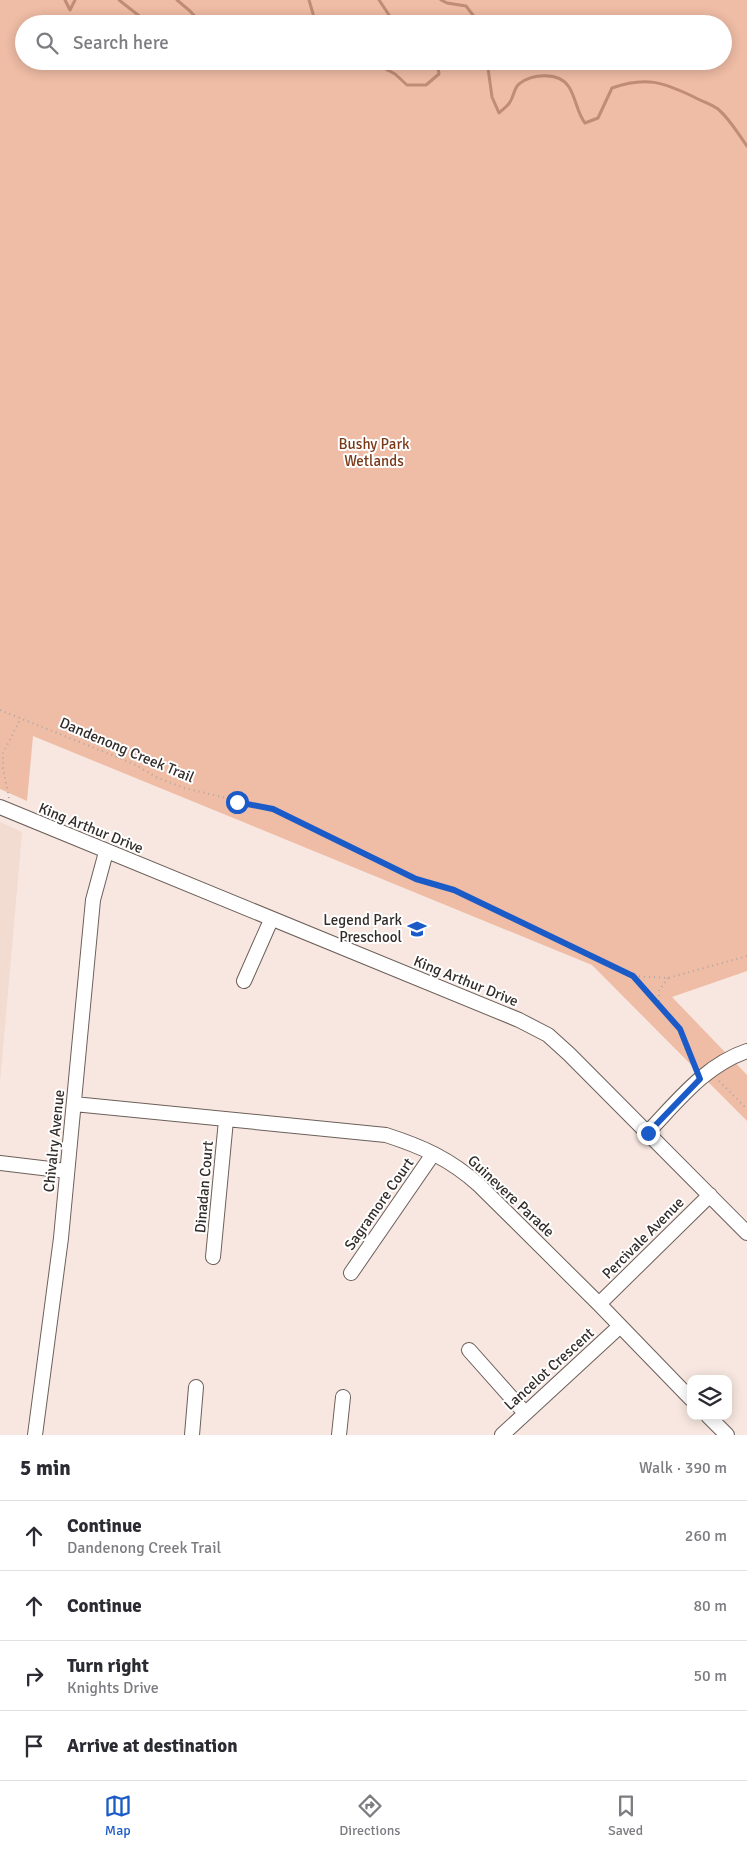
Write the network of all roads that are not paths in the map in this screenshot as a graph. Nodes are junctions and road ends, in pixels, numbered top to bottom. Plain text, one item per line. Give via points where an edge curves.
1 (3, 808) edge
2 (106, 852) junction
3 (271, 920) junction
4 (244, 981) dead end
5 (747, 1051) edge
6 (74, 1104) junction
7 (226, 1120) junction
8 (648, 1133) junction
9 (433, 1154) junction
10 (0, 1163) edge
11 (67, 1171) junction
12 (710, 1195) junction
13 (747, 1233) edge
14 (213, 1257) dead end
15 (351, 1273) dead end
16 (599, 1304) junction
17 (620, 1327) junction
18 (469, 1350) dead end
19 (196, 1387) dead end
20 (687, 1395) edge
21 (342, 1397) dead end
22 (524, 1413) junction
23 (712, 1420) edge
24 (35, 1435) edge
25 (192, 1435) edge
26 (339, 1435) edge
27 (502, 1435) edge
28 (727, 1435) edge

1 - 2 street, King Arthur Drive
2 - 3 street, King Arthur Drive
2 - 6 street, Chivalry Avenue via 93,900
3 - 4 street
3 - 8 street, King Arthur Drive via 519,1020 548,1035
5 - 8 street via 705,1075
6 - 7 street, Guinevere Parade
6 - 11 street, Chivalry Avenue
7 - 9 street, Guinevere Parade via 386,1135 415,1144
7 - 14 street, Dinadan Court
8 - 12 street, King Arthur Drive
9 - 15 street, Sagramore Court
9 - 16 street, Guinevere Parade via 459,1168 479,1185
10 - 11 street
11 - 24 street, Chivalry Avenue
12 - 13 street, King Arthur Drive
12 - 16 street, Percivale Avenue
16 - 17 street, Guinevere Parade
17 - 20 street, Guinevere Parade
17 - 22 street, Lancelot Crescent
18 - 22 street
19 - 25 street
21 - 26 street
22 - 27 street, Lancelot Crescent
23 - 28 street

